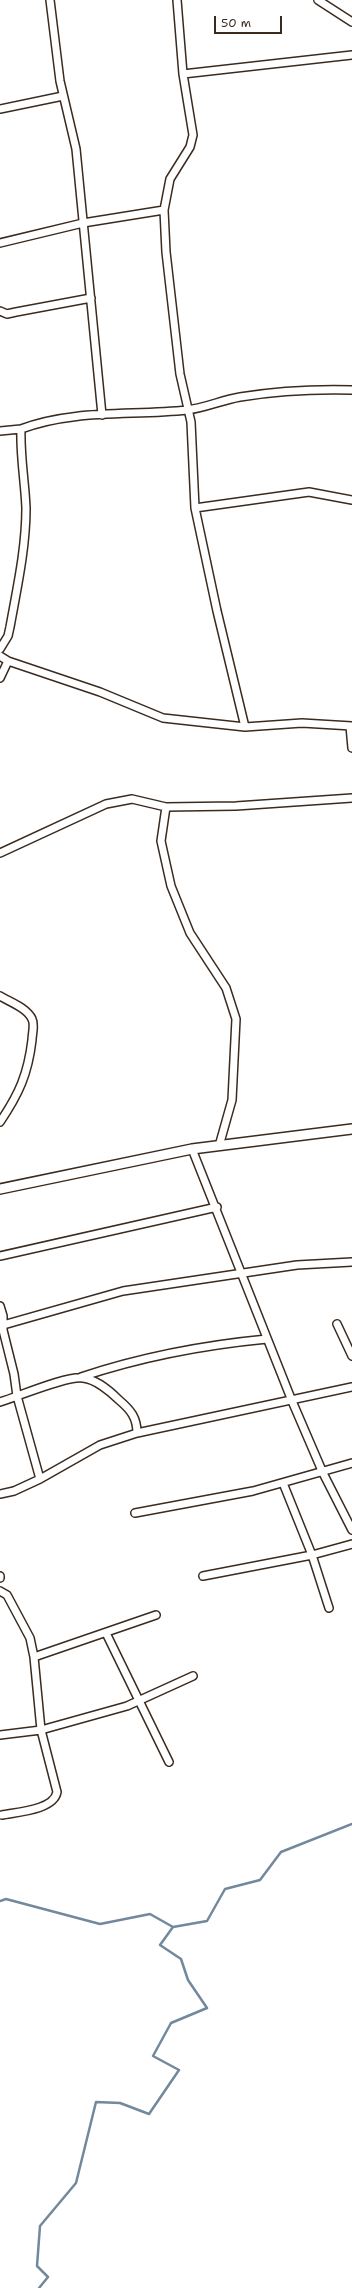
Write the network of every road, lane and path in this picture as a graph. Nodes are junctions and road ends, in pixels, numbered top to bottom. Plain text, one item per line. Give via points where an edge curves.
1 (50, 0) edge
2 (177, 0) edge
3 (318, 0) edge
4 (352, 22) edge
5 (352, 55) edge
6 (183, 74) junction
7 (63, 96) junction
8 (0, 109) edge
9 (164, 210) junction
10 (83, 223) junction
11 (0, 243) edge
12 (91, 298) junction
13 (0, 311) edge
14 (352, 390) edge
15 (188, 410) junction
16 (102, 415) junction
17 (21, 429) junction
18 (0, 431) edge
19 (352, 500) edge
20 (195, 508) junction
21 (0, 649) edge
22 (0, 656) edge
23 (8, 662) junction
24 (0, 678) edge
25 (351, 726) edge
26 (245, 727) junction
27 (352, 748) edge
28 (352, 798) edge
29 (166, 808) junction
30 (0, 853) edge
31 (0, 996) edge
32 (0, 1122) edge
33 (352, 1129) edge
34 (220, 1146) junction
35 (192, 1149) junction
36 (0, 1189) edge
37 (217, 1207) junction
38 (0, 1256) edge
39 (352, 1262) edge
40 (240, 1272) junction
41 (0, 1306) edge
42 (337, 1324) dead end
43 (1, 1326) edge
44 (267, 1339) junction
45 (352, 1356) edge
46 (81, 1377) junction
47 (352, 1387) edge
48 (17, 1396) junction
49 (292, 1401) junction
50 (0, 1402) edge
51 (137, 1433) junction
52 (352, 1463) edge
53 (323, 1473) junction
54 (40, 1479) junction
55 (282, 1483) junction
56 (0, 1494) edge
57 (135, 1513) dead end
58 (352, 1530) edge
59 (352, 1544) edge
60 (312, 1555) junction
61 (202, 1576) dead end
62 (0, 1591) edge
63 (330, 1608) dead end
64 (156, 1615) dead end
65 (106, 1633) junction
66 (34, 1657) junction
67 (193, 1676) dead end
68 (138, 1703) junction
69 (41, 1730) junction
70 (0, 1734) edge
71 (169, 1762) dead end
72 (2, 1815) dead end

1 - 7 street
2 - 6 street
3 - 4 street
5 - 6 street
6 - 9 street via 193,140 170,179
7 - 8 street
7 - 10 street via 76,149
9 - 10 street
9 - 15 street via 166,252 180,374
10 - 11 street
10 - 12 street
12 - 13 street via 7,314
12 - 16 street
14 - 15 street via 309,390 239,397
15 - 16 street
15 - 20 street via 191,422
16 - 17 street via 37,423
17 - 18 street
17 - 21 street via 20,447 26,508 24,540 10,627
19 - 20 street via 309,492
20 - 26 street
22 - 23 street
23 - 24 street
23 - 26 street via 100,692 163,718
25 - 26 street via 302,724
25 - 27 street
28 - 29 street
29 - 30 street via 132,799 119,800
29 - 34 street via 161,841 176,898 196,944 226,988 236,1020 232,1100
31 - 32 street via 29,1015 33,1025 31,1050 24,1080
33 - 34 street
34 - 35 street
35 - 36 street
35 - 37 street
37 - 38 street
37 - 40 street
39 - 40 street
40 - 43 street via 123,1292
40 - 44 street
41 - 43 street via 3,1316
42 - 45 street
43 - 48 street
44 - 46 street via 212,1344
44 - 49 street
46 - 48 street
46 - 51 street via 96,1384 124,1404 135,1417
47 - 49 street
48 - 50 street
48 - 54 street
49 - 51 street
49 - 53 street
51 - 54 street via 100,1445
52 - 53 street
53 - 55 street
53 - 58 street
54 - 56 street via 14,1491
55 - 57 street via 253,1491
55 - 60 street
59 - 60 street
60 - 61 street
60 - 63 street
62 - 66 street via 7,1595 19,1616 30,1638
64 - 65 street
65 - 66 street
65 - 68 street
66 - 69 street
67 - 68 street
68 - 69 street
68 - 71 street
69 - 70 street
69 - 72 street via 56,1787 56,1798 45,1806

